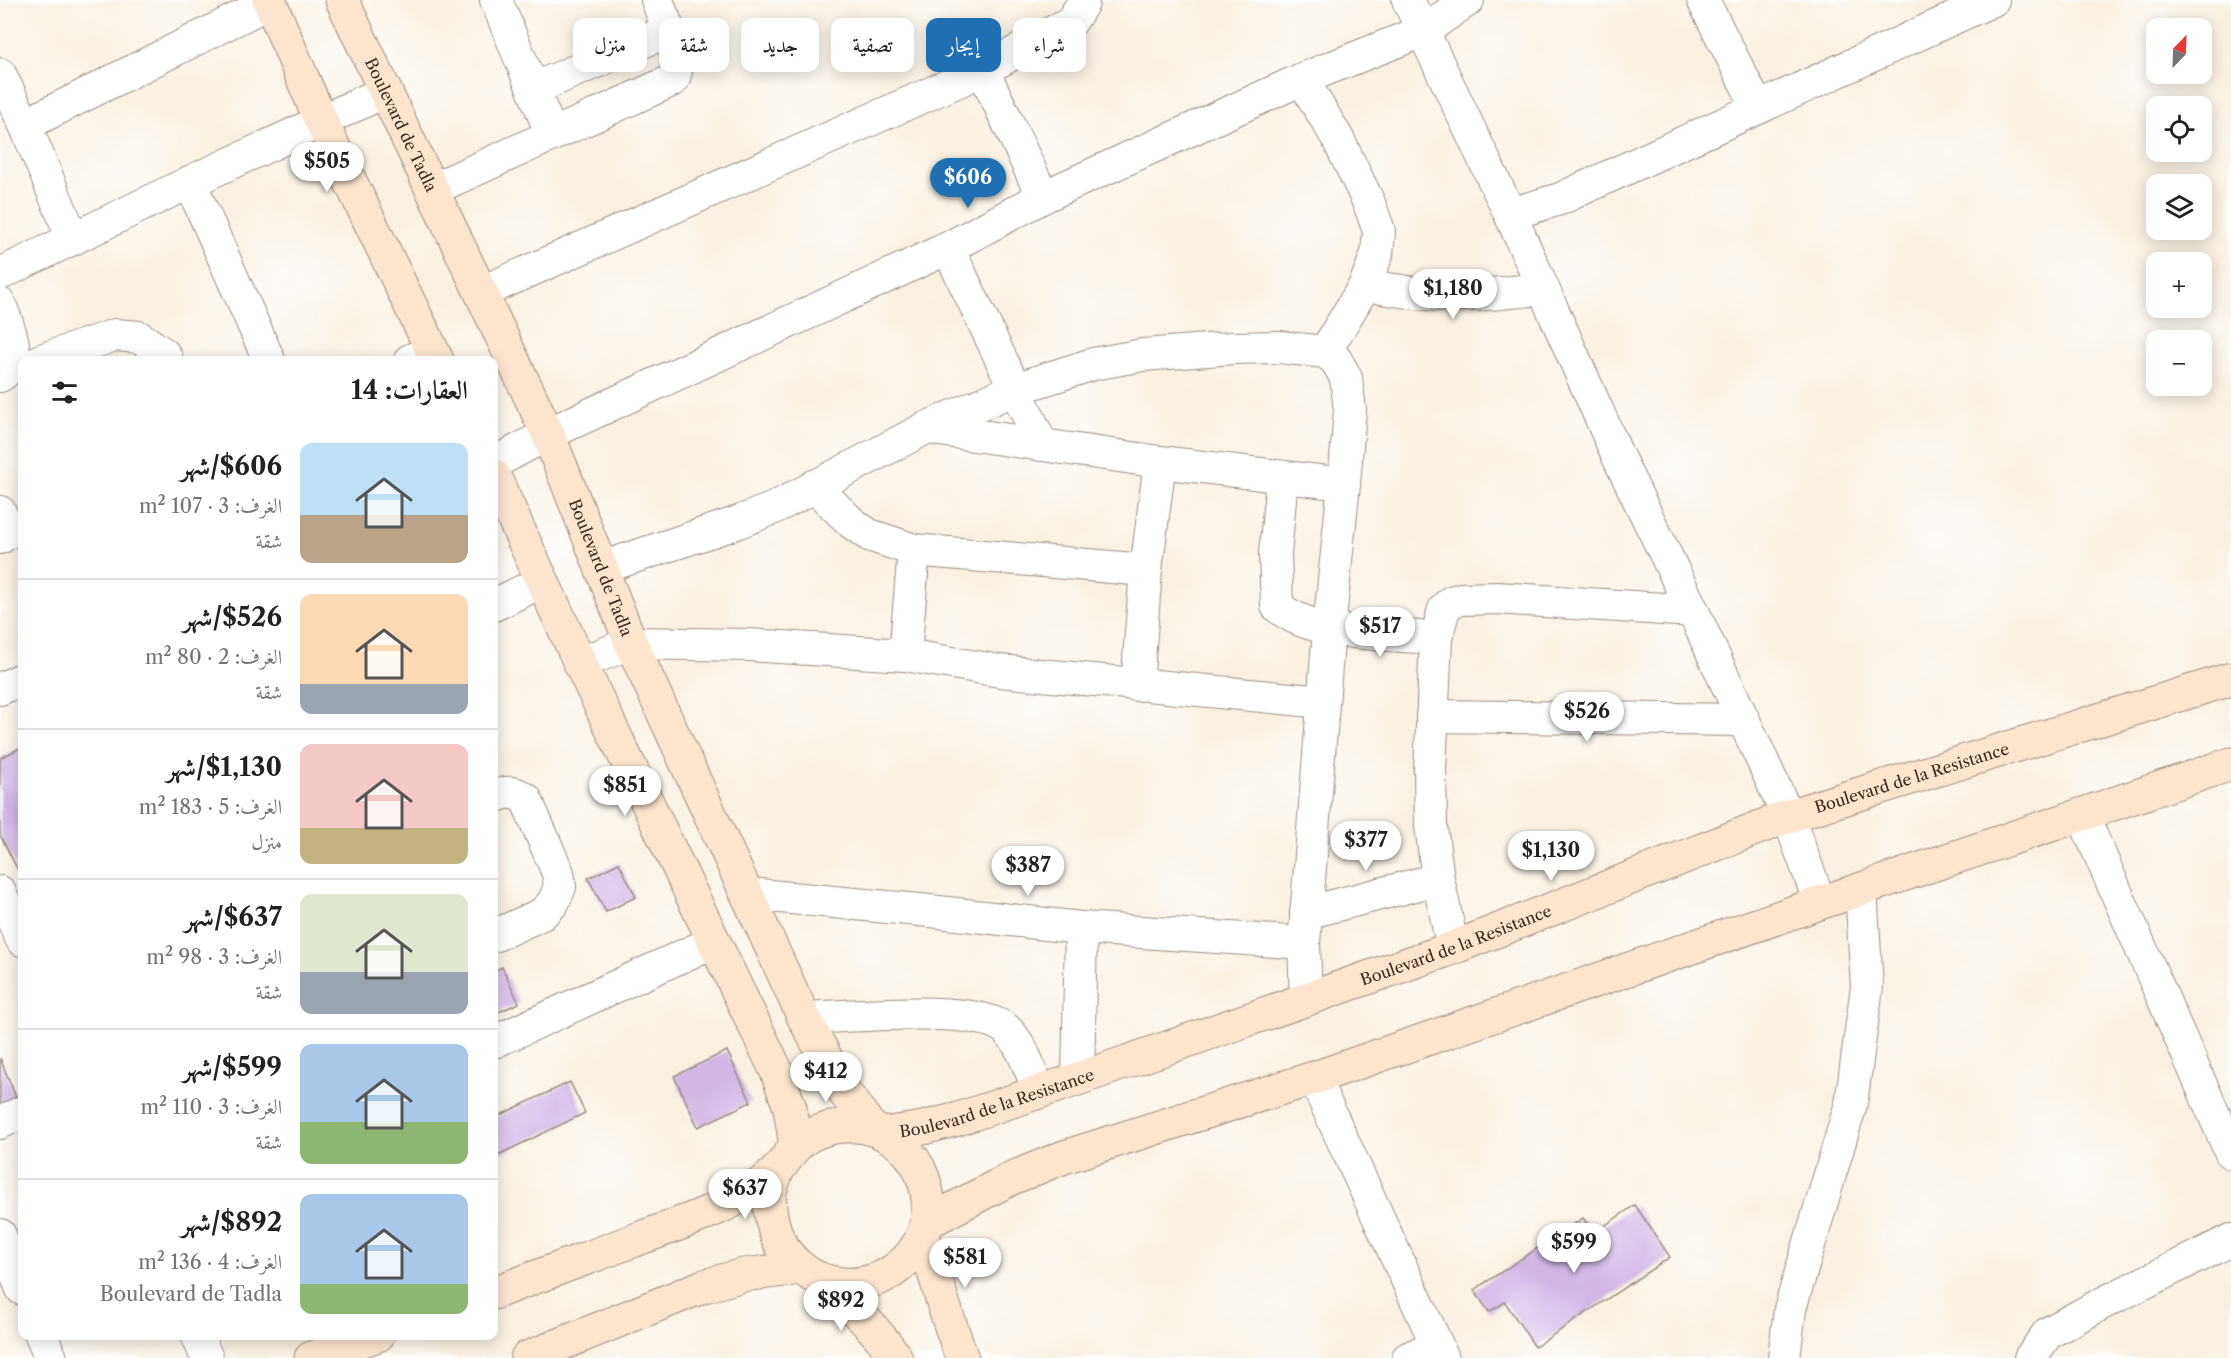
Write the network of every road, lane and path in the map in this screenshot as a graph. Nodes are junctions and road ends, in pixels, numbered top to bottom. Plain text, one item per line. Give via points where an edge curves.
1 (342, 0) edge
2 (496, 0) edge
3 (657, 0) edge
4 (1083, 0) edge
5 (1408, 0) edge
6 (1468, 0) edge
7 (1703, 0) edge
8 (1993, 0) edge
9 (269, 1) edge
10 (663, 18) edge
11 (1423, 31) junction
12 (659, 35) edge
13 (1001, 60) edge
14 (677, 72) edge
15 (978, 72) edge
16 (984, 72) edge
17 (0, 74) edge
18 (1302, 79) junction
19 (533, 89) junction
20 (384, 92) junction
21 (1758, 108) junction
22 (321, 121) junction
23 (25, 125) junction
24 (552, 135) junction
25 (190, 182) junction
26 (433, 189) junction
27 (1043, 197) junction
28 (1510, 214) junction
29 (73, 239) junction
30 (948, 248) junction
31 (0, 274) edge
32 (1365, 285) junction
33 (1544, 290) junction
34 (482, 292) junction
35 (0, 304) edge
36 (1325, 352) junction
37 (53, 356) edge
38 (165, 356) edge
39 (266, 356) edge
40 (426, 356) edge
41 (10, 371) edge
42 (1015, 389) junction
43 (926, 428) junction
44 (548, 434) junction
45 (1042, 445) junction
46 (498, 461) edge
47 (1160, 462) junction
48 (1282, 478) junction
49 (1344, 484) junction
50 (498, 485) edge
51 (814, 486) junction
52 (914, 550) junction
53 (601, 568) junction
54 (1146, 570) junction
55 (543, 581) junction
56 (498, 603) edge
57 (1693, 611) junction
58 (1329, 629) junction
59 (1436, 638) junction
60 (631, 643) junction
61 (905, 655) junction
62 (580, 663) junction
63 (2231, 680) edge
64 (18, 681) edge
65 (1137, 685) junction
66 (0, 689) edge
67 (1323, 702) junction
68 (1432, 716) junction
69 (1744, 720) junction
70 (2231, 764) edge
71 (498, 795) edge
72 (2082, 814) junction
73 (1788, 816) junction
74 (1438, 879) junction
75 (18, 885) edge
76 (1861, 889) junction
77 (0, 892) edge
78 (748, 894) junction
79 (1820, 903) junction
80 (1081, 928) junction
81 (1305, 928) junction
82 (18, 931) edge
83 (498, 934) edge
84 (714, 942) junction
85 (1453, 948) junction
86 (1306, 1000) junction
87 (804, 1018) junction
88 (498, 1040) edge
89 (1314, 1078) junction
90 (1078, 1079) junction
91 (1039, 1090) junction
92 (18, 1114) edge
93 (0, 1123) edge
94 (878, 1131) junction
95 (2231, 1153) edge
96 (786, 1158) junction
97 (925, 1229) junction
98 (0, 1234) edge
99 (2231, 1240) edge
100 (809, 1273) junction
101 (18, 1279) edge
102 (498, 1292) edge
103 (43, 1340) edge
104 (199, 1340) edge
105 (363, 1340) edge
106 (1440, 1352) edge
107 (51, 1358) edge
108 (207, 1358) edge
109 (311, 1358) edge
110 (527, 1358) edge
111 (896, 1358) edge
112 (962, 1358) edge
113 (1408, 1358) edge
114 (1784, 1358) edge
115 (2030, 1358) edge

1 - 20 main road, Boulevard de Tadla
2 - 19 street
3 - 10 street
4 - 13 street via 1071,22
5 - 11 street
6 - 11 street
7 - 21 street
8 - 21 street
9 - 22 main road
9 - 23 street
11 - 18 street
11 - 28 street
12 - 19 street
14 - 24 street via 673,80
15 - 34 street
16 - 27 street
17 - 23 street
18 - 27 street
18 - 32 street via 1338,138 1379,231 1377,254
19 - 24 street
20 - 22 street
20 - 26 main road, Boulevard de Tadla
21 - 28 street via 1560,199
22 - 25 street
22 - 40 main road
23 - 29 street
24 - 26 street
25 - 29 street
25 - 39 street
26 - 34 main road, Boulevard de Tadla
27 - 30 street
28 - 33 street
29 - 31 street
30 - 42 street
30 - 44 street
32 - 33 street via 1439,295
32 - 36 street
33 - 57 street via 1619,459
34 - 44 main road, Boulevard de Tadla
35 - 41 street via 12,336 14,354
36 - 42 street via 1279,347 1143,355 1093,364
36 - 49 street via 1336,360 1346,378 1350,410
37 - 38 street via 115,335 139,338
42 - 43 street
42 - 45 street
43 - 45 street
43 - 51 street
44 - 46 street
44 - 53 main road, Boulevard de Tadla
45 - 47 street
47 - 48 street
47 - 54 street
48 - 49 street
48 - 58 street via 1275,554 1277,606 1302,623
49 - 58 street
50 - 55 main road
51 - 52 street via 852,524 869,535
51 - 53 street via 736,523
52 - 54 street
52 - 61 street
53 - 60 main road, Boulevard de Tadla
54 - 65 street
55 - 56 street
55 - 62 main road
57 - 59 street via 1461,598 1444,609
57 - 69 street
58 - 59 street
58 - 67 street
59 - 68 street
60 - 61 street via 749,645
60 - 62 street
60 - 78 main road, Boulevard de Tadla
61 - 65 street via 1000,671
62 - 84 main road
63 - 73 main road, Boulevard de la Resistance
64 - 66 street
65 - 67 street
67 - 81 street
68 - 69 street
68 - 74 street via 1431,815
69 - 73 street
70 - 72 main road
71 - 83 street via 517,793 526,799 558,873 560,887 553,903 542,914
72 - 76 main road
72 - 95 street
73 - 79 street
73 - 85 main road, Boulevard de la Resistance
74 - 81 street
74 - 85 street
75 - 77 street
76 - 79 main road
76 - 114 street via 1868,987 1851,1104 1790,1309
77 - 82 street
78 - 80 street
78 - 87 main road, Boulevard de Tadla
79 - 89 main road
80 - 81 street
80 - 90 street
81 - 86 street
84 - 88 street
84 - 96 main road via 777,1072 790,1108
85 - 86 main road, Boulevard de la Resistance
86 - 90 main road, Boulevard de la Resistance
87 - 91 street via 930,1013 980,1017 1007,1029
87 - 94 main road, Boulevard de Tadla via 845,1093
89 - 97 main road via 1064,1157 1012,1178
89 - 106 street
90 - 91 main road, Boulevard de la Resistance
91 - 94 main road, Boulevard de la Resistance via 923,1128
92 - 93 street
94 - 96 main road, Boulevard de la Resistance via 839,1126 808,1136
94 - 97 main road, Boulevard de la Resistance via 899,1143 921,1170 929,1204
96 - 100 main road via 770,1193 771,1217 777,1240 791,1259
96 - 102 main road, Boulevard de la Resistance via 755,1189 681,1223
97 - 100 main road via 913,1254 898,1269 879,1279 838,1284
97 - 112 main road
98 - 101 street
99 - 115 street via 2048,1333
100 - 110 main road via 743,1275 704,1286
100 - 111 main road via 846,1300
103 - 107 street
104 - 108 street
105 - 109 main road
106 - 113 street

